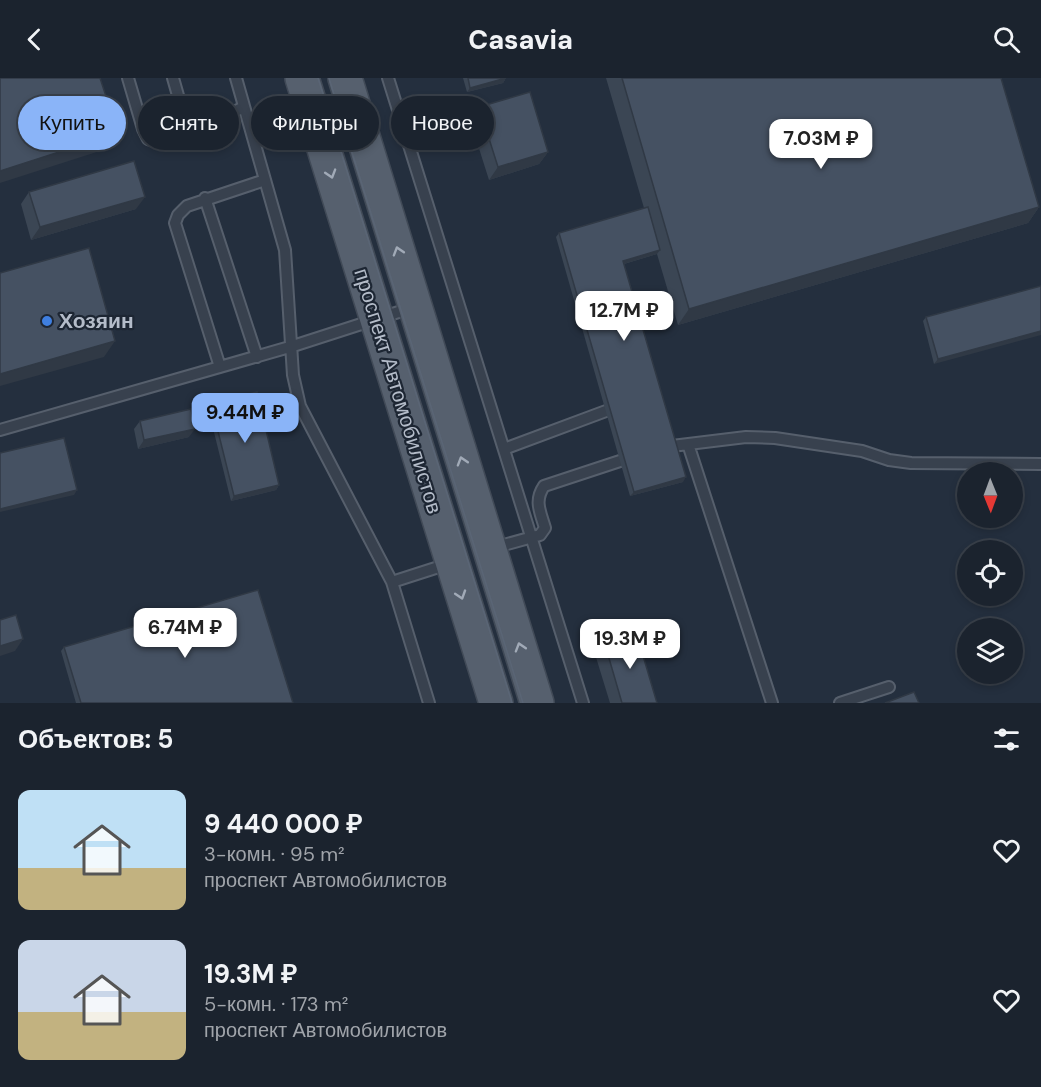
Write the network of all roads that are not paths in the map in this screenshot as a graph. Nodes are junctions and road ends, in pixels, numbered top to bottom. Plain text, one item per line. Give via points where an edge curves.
1 (128, 78) edge
2 (173, 78) edge
3 (236, 78) edge
4 (302, 78) edge
5 (345, 78) edge
6 (388, 78) edge
7 (178, 96) edge
8 (244, 108) junction
9 (239, 110) edge
10 (138, 112) edge
11 (265, 180) junction
12 (205, 198) junction
13 (415, 307) junction
14 (376, 318) junction
15 (292, 346) junction
16 (257, 357) junction
17 (220, 367) junction
18 (606, 411) dead end
19 (0, 430) edge
20 (688, 444) junction
21 (672, 446) edge
22 (504, 449) junction
23 (620, 461) dead end
24 (1041, 464) edge
25 (531, 538) junction
26 (490, 549) junction
27 (451, 563) junction
28 (392, 582) junction
29 (889, 687) dead end
30 (429, 703) edge
31 (496, 703) edge
32 (537, 703) edge
33 (583, 703) edge
34 (772, 703) edge
35 (840, 703) edge

1 - 10 lane
2 - 7 lane
3 - 8 lane
4 -> 14 main road, проспект Автомобилистов
13 -> 5 main road, проспект Автомобилистов
6 - 22 lane
8 - 9 lane
8 - 11 lane
11 - 12 lane
11 - 15 lane via 285,250
12 - 16 lane
12 - 17 lane via 187,206 175,224
13 - 14 lane
26 -> 13 main road, проспект Автомобилистов
14 - 15 lane
14 - 27 main road, проспект Автомобилистов
15 - 16 lane
15 - 28 lane via 300,406
16 - 17 lane
17 - 19 lane
18 - 22 lane
20 - 21 lane
20 - 24 lane via 775,438 862,451 910,463
20 - 34 lane
22 - 25 lane
23 - 25 lane via 544,486 538,501 545,528
25 - 26 lane
25 - 33 lane
32 -> 26 main road, проспект Автомобилистов
27 - 28 lane
27 -> 31 main road, проспект Автомобилистов
28 - 30 lane
29 - 35 lane

